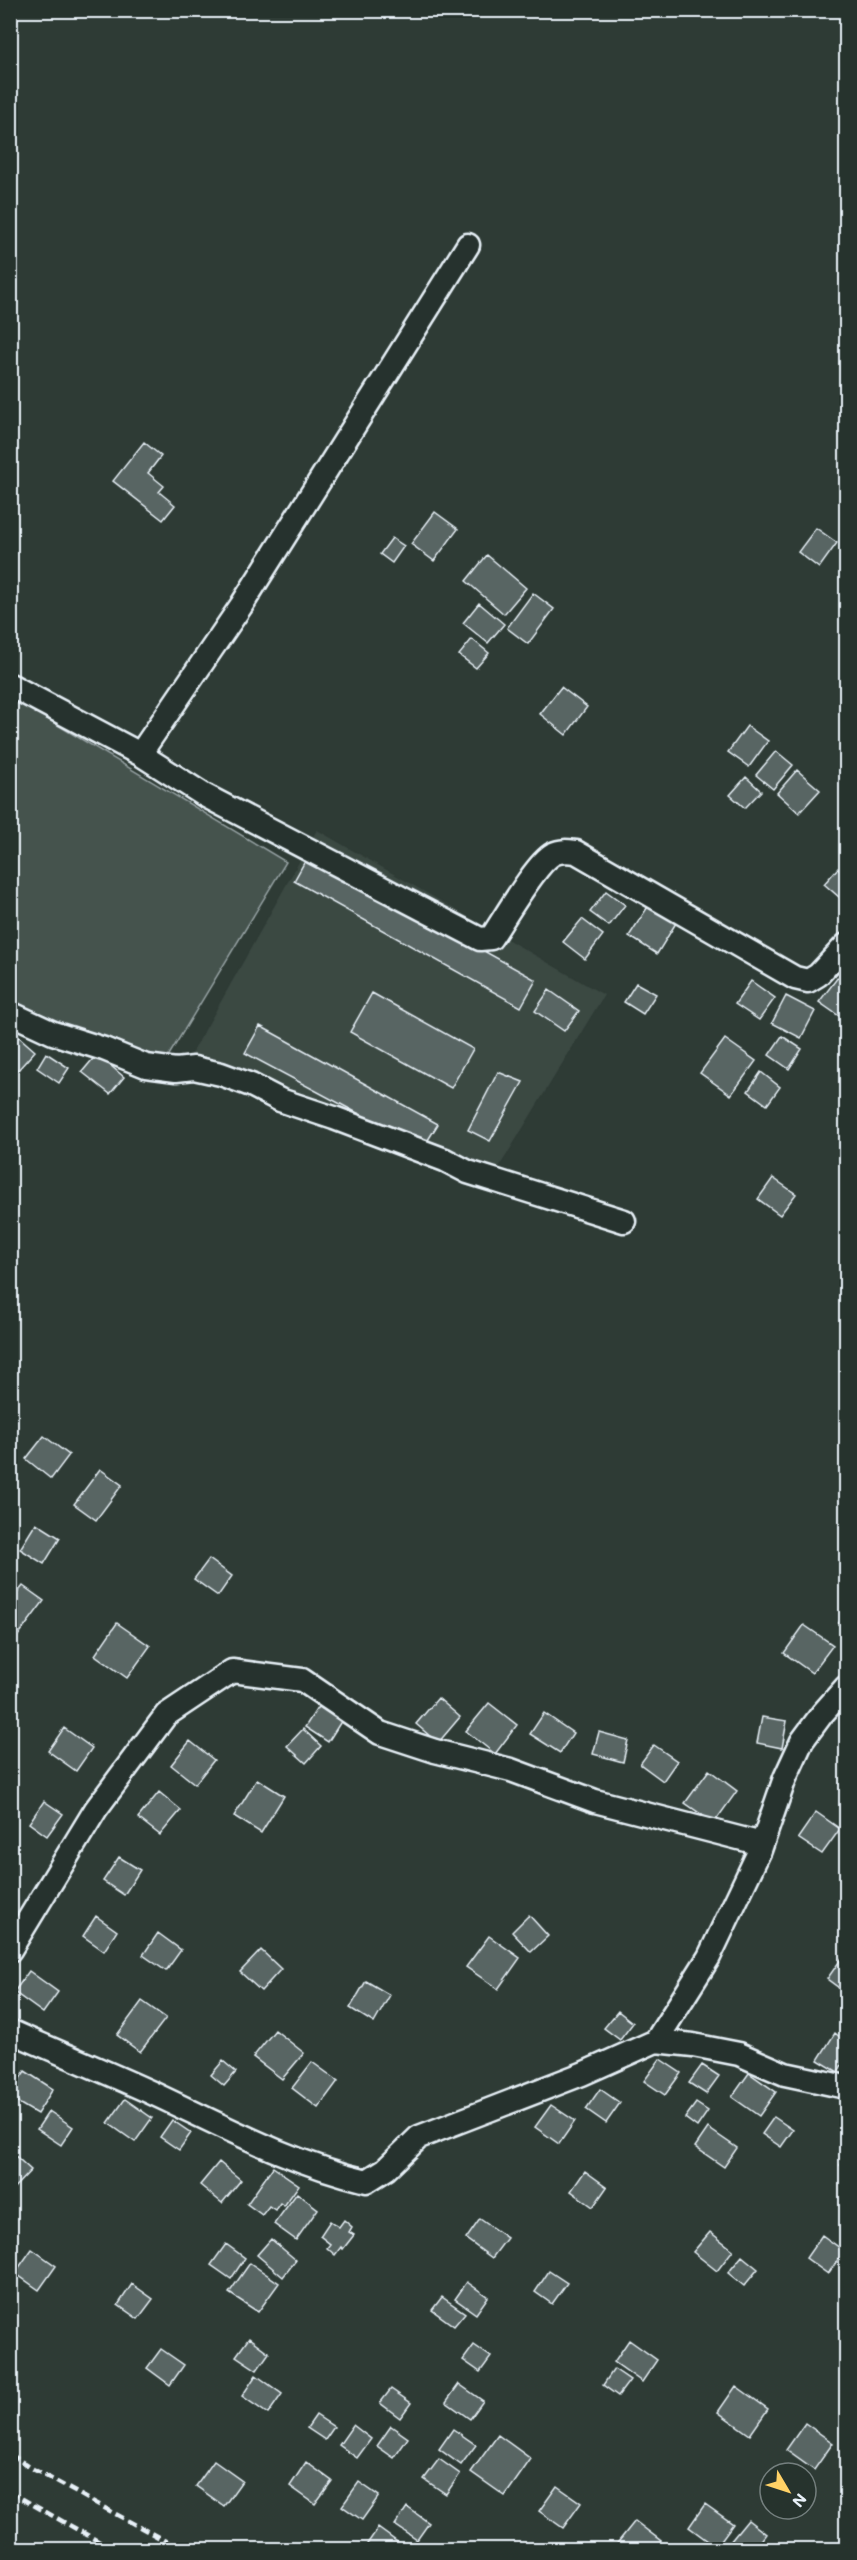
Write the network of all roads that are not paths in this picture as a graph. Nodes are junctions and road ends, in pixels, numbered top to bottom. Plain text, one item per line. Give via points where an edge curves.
1 (468, 245) dead end
2 (10, 685) edge
3 (140, 754) junction
4 (846, 945) edge
5 (10, 1012) edge
6 (624, 1221) dead end
7 (846, 1687) edge
8 (762, 1844) junction
9 (10, 1950) edge
10 (10, 2031) edge
11 (656, 2041) junction
12 (846, 2087) edge

1 - 3 street via 241,606
2 - 3 street
3 - 4 street via 204,795 480,939 491,938 539,867 565,850 576,852 795,978 808,981 818,975
5 - 6 street via 53,1033 146,1066 194,1068 221,1074 468,1172
7 - 8 street via 802,1741
8 - 9 street via 595,1801 511,1770 380,1733 302,1680 232,1671 166,1715 96,1809
8 - 11 street via 709,1957
10 - 11 street via 236,2133 330,2172 367,2181 386,2169 418,2138
11 - 12 street via 739,2054 785,2074

